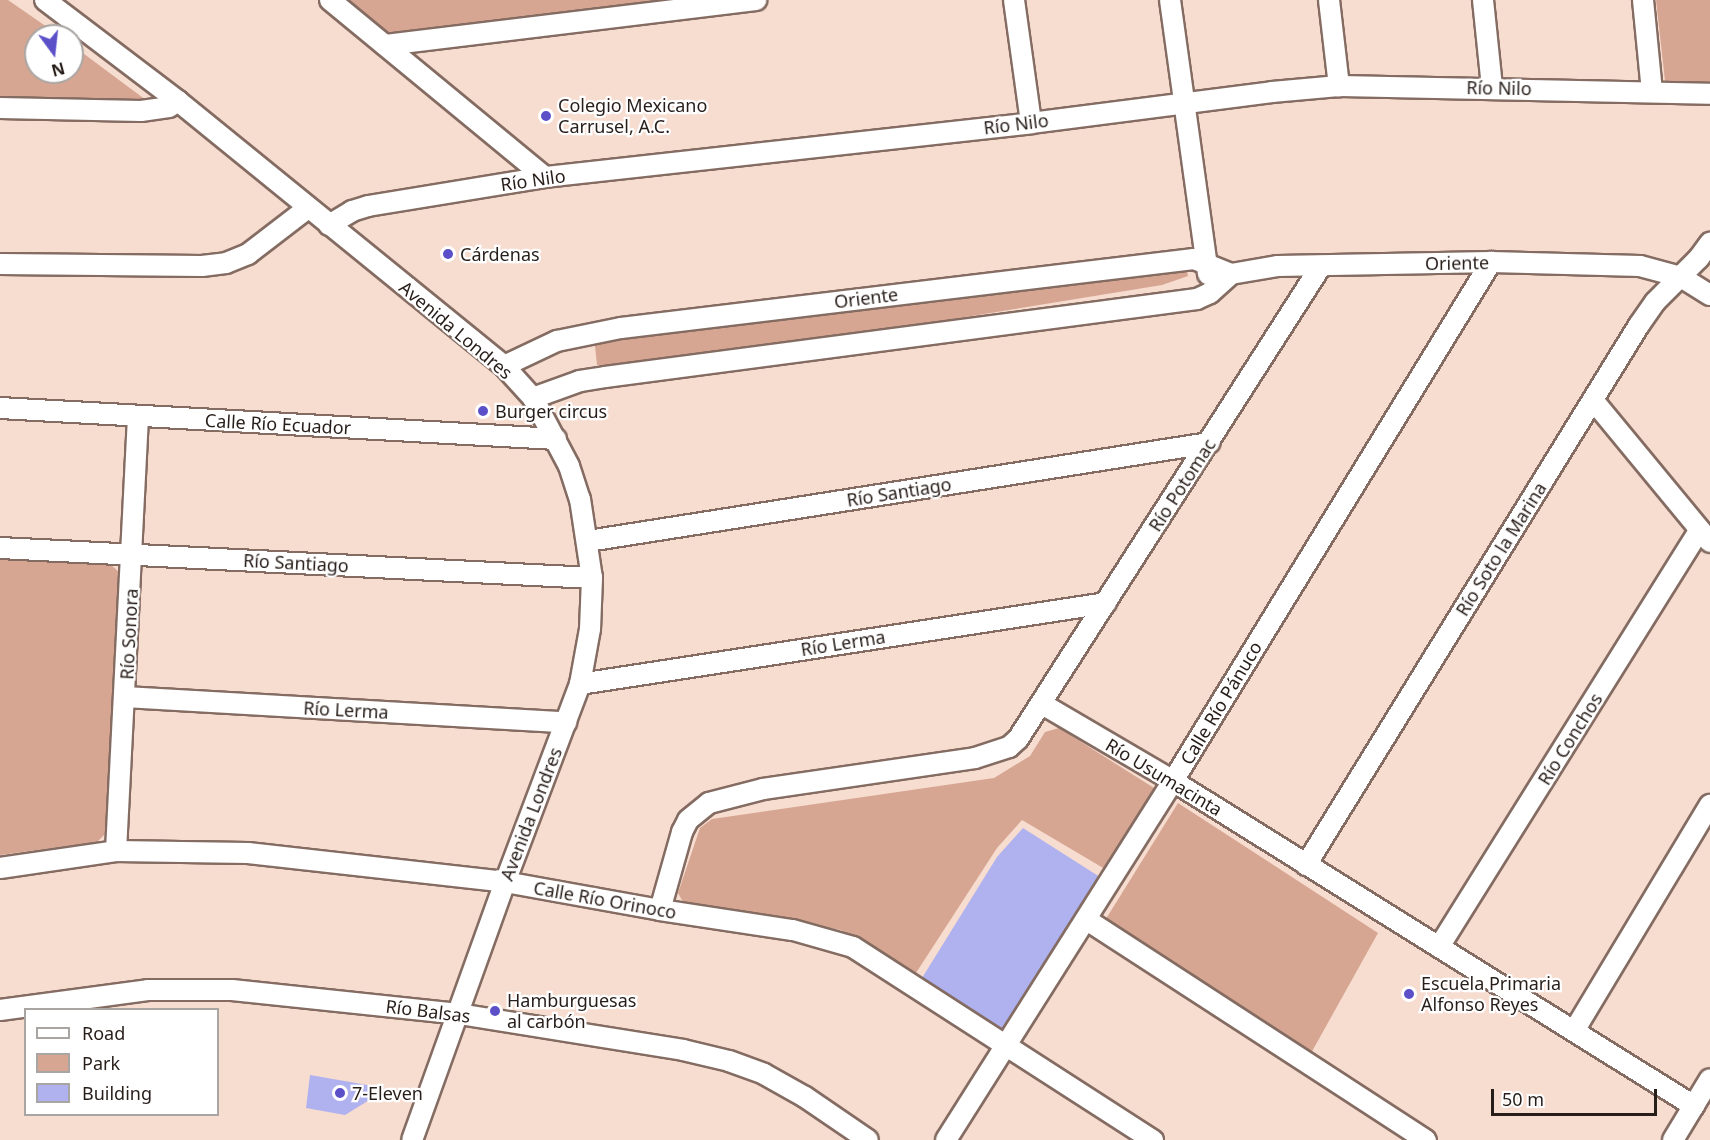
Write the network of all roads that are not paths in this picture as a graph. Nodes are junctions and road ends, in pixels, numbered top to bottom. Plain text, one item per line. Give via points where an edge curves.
1 (45, 0) edge
2 (330, 0) edge
3 (756, 0) edge
4 (1014, 0) edge
5 (1170, 0) edge
6 (1329, 0) edge
7 (1483, 0) edge
8 (1643, 0) edge
9 (385, 45) junction
10 (1339, 86) junction
11 (1492, 87) junction
12 (1652, 92) junction
13 (1710, 94) edge
14 (178, 101) junction
15 (1183, 104) junction
16 (0, 108) edge
17 (1031, 123) junction
18 (545, 177) junction
19 (308, 208) junction
20 (329, 225) junction
21 (1710, 243) edge
22 (1491, 262) junction
23 (1206, 263) junction
24 (0, 264) edge
25 (1321, 266) junction
26 (1231, 274) junction
27 (1681, 277) junction
28 (1210, 293) junction
29 (1710, 295) edge
30 (504, 366) junction
31 (532, 398) junction
32 (1593, 400) junction
33 (0, 408) edge
34 (138, 417) junction
35 (556, 439) junction
36 (1209, 443) junction
37 (1705, 536) edge
38 (588, 541) junction
39 (0, 548) edge
40 (132, 554) junction
41 (592, 578) junction
42 (1106, 603) junction
43 (580, 684) junction
44 (126, 697) junction
45 (1042, 704) junction
46 (566, 722) junction
47 (1173, 781) junction
48 (1710, 805) edge
49 (116, 851) junction
50 (1306, 865) junction
51 (0, 867) edge
52 (505, 882) junction
53 (660, 910) junction
54 (1087, 920) junction
55 (1439, 947) junction
56 (0, 1010) edge
57 (459, 1014) junction
58 (1574, 1031) junction
59 (1006, 1046) junction
60 (1710, 1079) edge
61 (1694, 1106) junction
62 (412, 1140) edge
63 (868, 1140) edge
64 (946, 1140) edge
65 (1153, 1140) edge
66 (1426, 1140) edge
67 (1673, 1140) edge

1 - 14 street, Avenida Londres
2 - 9 street
3 - 9 street
4 - 17 street
5 - 15 street
6 - 10 street
7 - 11 street
8 - 12 street
9 - 18 street
10 - 11 street, Río Nilo
10 - 15 street, Río Nilo
11 - 12 street, Río Nilo
12 - 13 street, Río Nilo
14 - 16 street via 169,107 141,111
14 - 19 street, Avenida Londres
15 - 17 street, Río Nilo
15 - 23 street
17 - 18 street, Río Nilo
18 - 20 street, Río Nilo via 368,206
19 - 20 street, Avenida Londres
19 - 24 street via 257,248 226,263
20 - 30 street, Avenida Londres
21 - 27 street, Río Soto la Marina
22 - 25 street, Oriente
22 - 27 street, Oriente via 1640,266
22 - 47 street, Calle Río Pánuco
23 - 26 street, Oriente
23 - 28 street
23 - 30 street, Oriente via 1194,259 621,328 557,341
25 - 26 street, Oriente via 1278,266
25 - 36 street, Río Potomac
26 - 28 street
27 - 29 street, Oriente
27 - 32 street, Río Soto la Marina via 1655,302
28 - 31 street via 1190,300 605,377 580,381
30 - 31 street, Avenida Londres
31 - 35 street, Avenida Londres
32 - 37 street
32 - 50 street, Río Soto la Marina
33 - 34 street, Calle Río Ecuador
34 - 35 street, Calle Río Ecuador
34 - 40 street, Río Sonora
35 - 38 street, Avenida Londres via 580,499
36 - 38 street, Río Santiago
36 - 42 street, Río Potomac
37 - 55 street, Río Conchos
38 - 41 street, Avenida Londres
39 - 40 street, Río Santiago
40 - 41 street, Río Santiago
40 - 44 street, Río Sonora
41 - 43 street, Avenida Londres via 590,629
42 - 43 street, Río Lerma
42 - 45 street, Río Potomac
43 - 46 street, Avenida Londres
44 - 46 street, Río Lerma
44 - 49 street, Río Sonora
45 - 47 street, Río Usumacinta
45 - 53 street via 1018,739 993,754 764,789 710,803 688,820 682,832
46 - 52 street, Avenida Londres
47 - 50 street, Río Usumacinta
47 - 54 street, Calle Río Pánuco
48 - 58 street
49 - 51 street, Calle Río Orinoco
49 - 52 street, Calle Río Orinoco via 248,853
50 - 55 street, Río Usumacinta
52 - 53 street, Calle Río Orinoco
52 - 57 street, Avenida Londres
53 - 59 street, Calle Río Orinoco via 794,930 842,942
54 - 59 street, Calle Río Pánuco
54 - 66 street
55 - 58 street, Río Usumacinta
56 - 57 street, Río Balsas via 148,990 232,990
57 - 62 street, Avenida Londres
57 - 63 street, Río Balsas via 729,1061 764,1074 805,1097
58 - 61 street, Río Usumacinta
59 - 64 street, Calle Río Pánuco
59 - 65 street, Calle Río Orinoco
60 - 61 street
61 - 67 street

